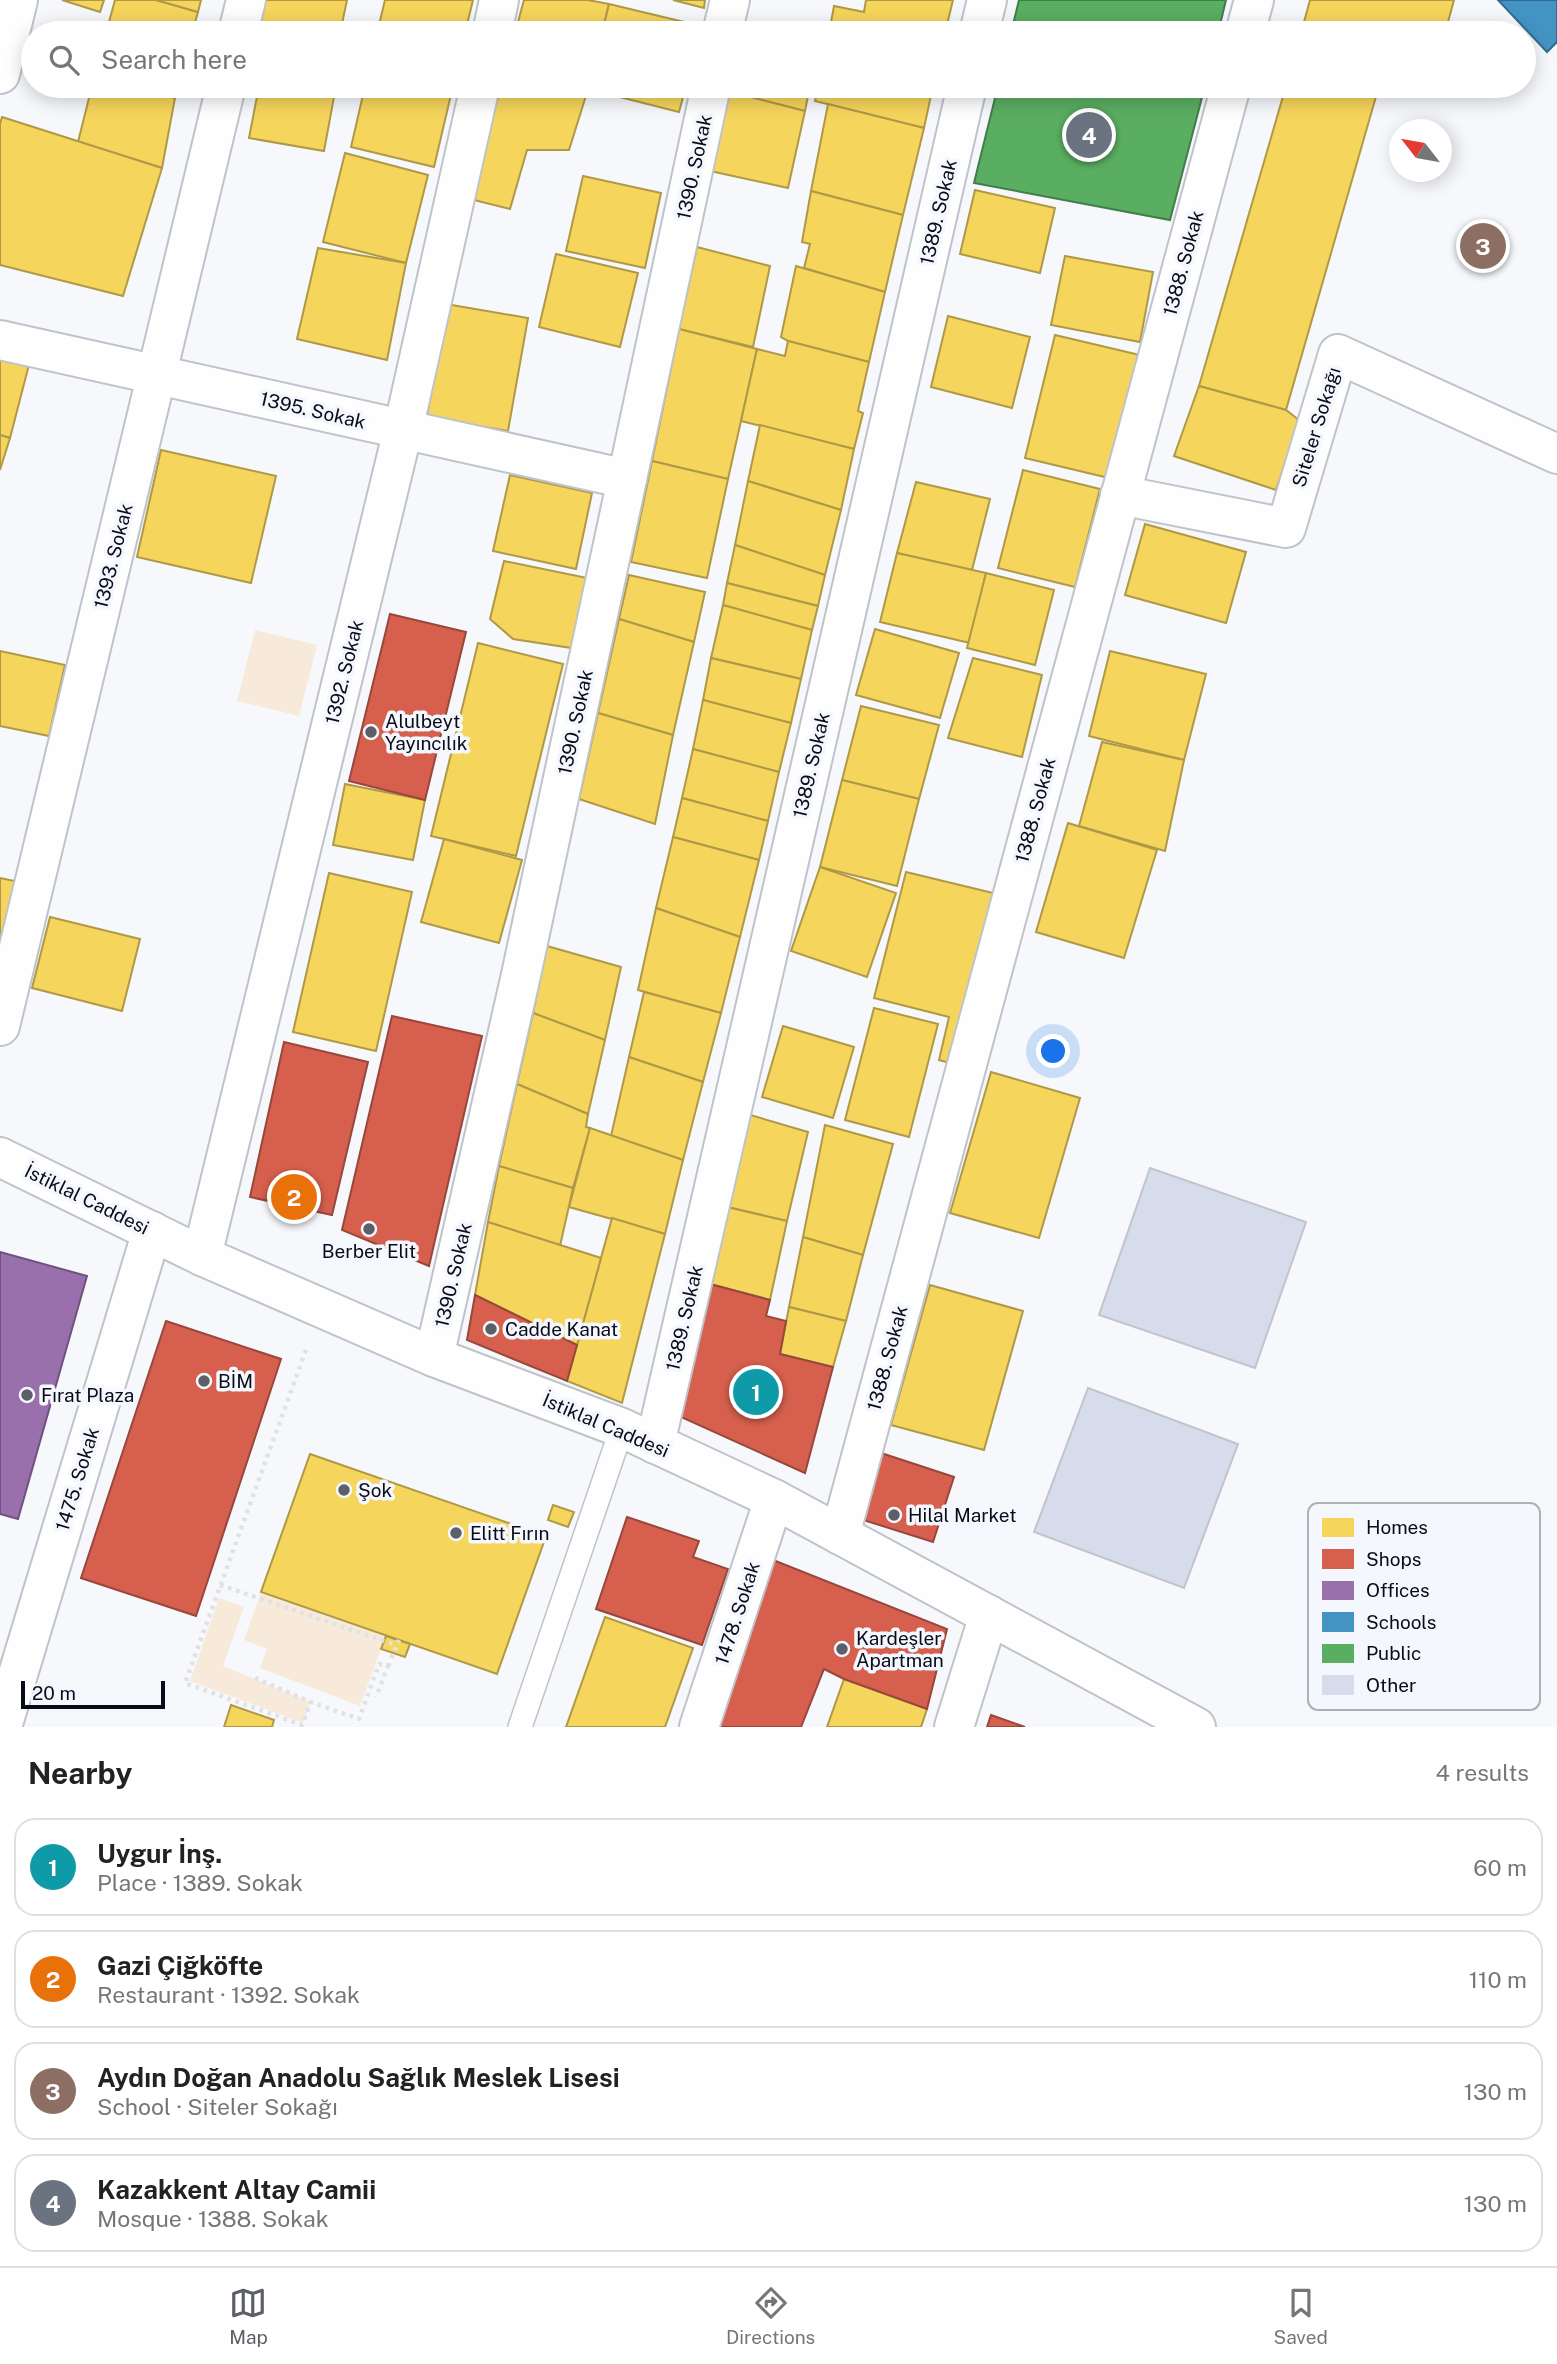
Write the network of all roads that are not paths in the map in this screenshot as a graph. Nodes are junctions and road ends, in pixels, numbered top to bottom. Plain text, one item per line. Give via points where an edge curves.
1 (18, 0) edge
2 (246, 0) edge
3 (499, 0) edge
4 (730, 0) edge
5 (986, 0) edge
6 (1254, 0) edge
7 (242, 21) edge
8 (495, 21) edge
9 (725, 21) edge
10 (982, 21) edge
11 (1248, 21) edge
12 (0, 75) edge
13 (223, 98) edge
14 (477, 98) edge
15 (708, 98) edge
16 (964, 98) edge
17 (1228, 98) edge
18 (0, 340) edge
19 (157, 374) junction
20 (403, 430) junction
21 (1557, 454) edge
22 (626, 479) junction
23 (1120, 495) junction
24 (0, 1026) edge
25 (0, 1157) edge
26 (152, 1231) junction
27 (202, 1256) junction
28 (434, 1357) junction
29 (638, 1436) junction
30 (774, 1499) junction
31 (839, 1535) junction
32 (989, 1615) junction
33 (2, 1727) edge
34 (520, 1727) edge
35 (699, 1727) edge
36 (954, 1727) edge
37 (1196, 1727) edge

1 - 12 street
2 - 7 street
3 - 8 street
4 - 9 street
5 - 10 street
6 - 11 street
13 - 19 street, 1393. Sokak
14 - 20 street, 1392. Sokak
15 - 22 street, 1390. Sokak
16 - 29 street, 1389. Sokak
17 - 23 street, 1388. Sokak
18 - 19 street, 1395. Sokak
19 - 20 street, 1395. Sokak
19 - 24 street, 1393. Sokak
20 - 22 street, 1395. Sokak
20 - 27 street, 1392. Sokak
21 - 23 street, Siteler Sokağı via 1338,354 1286,528
22 - 28 street, 1390. Sokak
23 - 31 street, 1388. Sokak
25 - 26 street, İstiklal Caddesi
26 - 27 street, İstiklal Caddesi
26 - 33 street, 1475. Sokak
27 - 28 street, İstiklal Caddesi
28 - 29 street, İstiklal Caddesi
29 - 30 street, İstiklal Caddesi
29 - 34 lane
30 - 31 street, İstiklal Caddesi
30 - 35 street, 1478. Sokak
31 - 32 street, İstiklal Caddesi
32 - 36 street
32 - 37 street, İstiklal Caddesi

